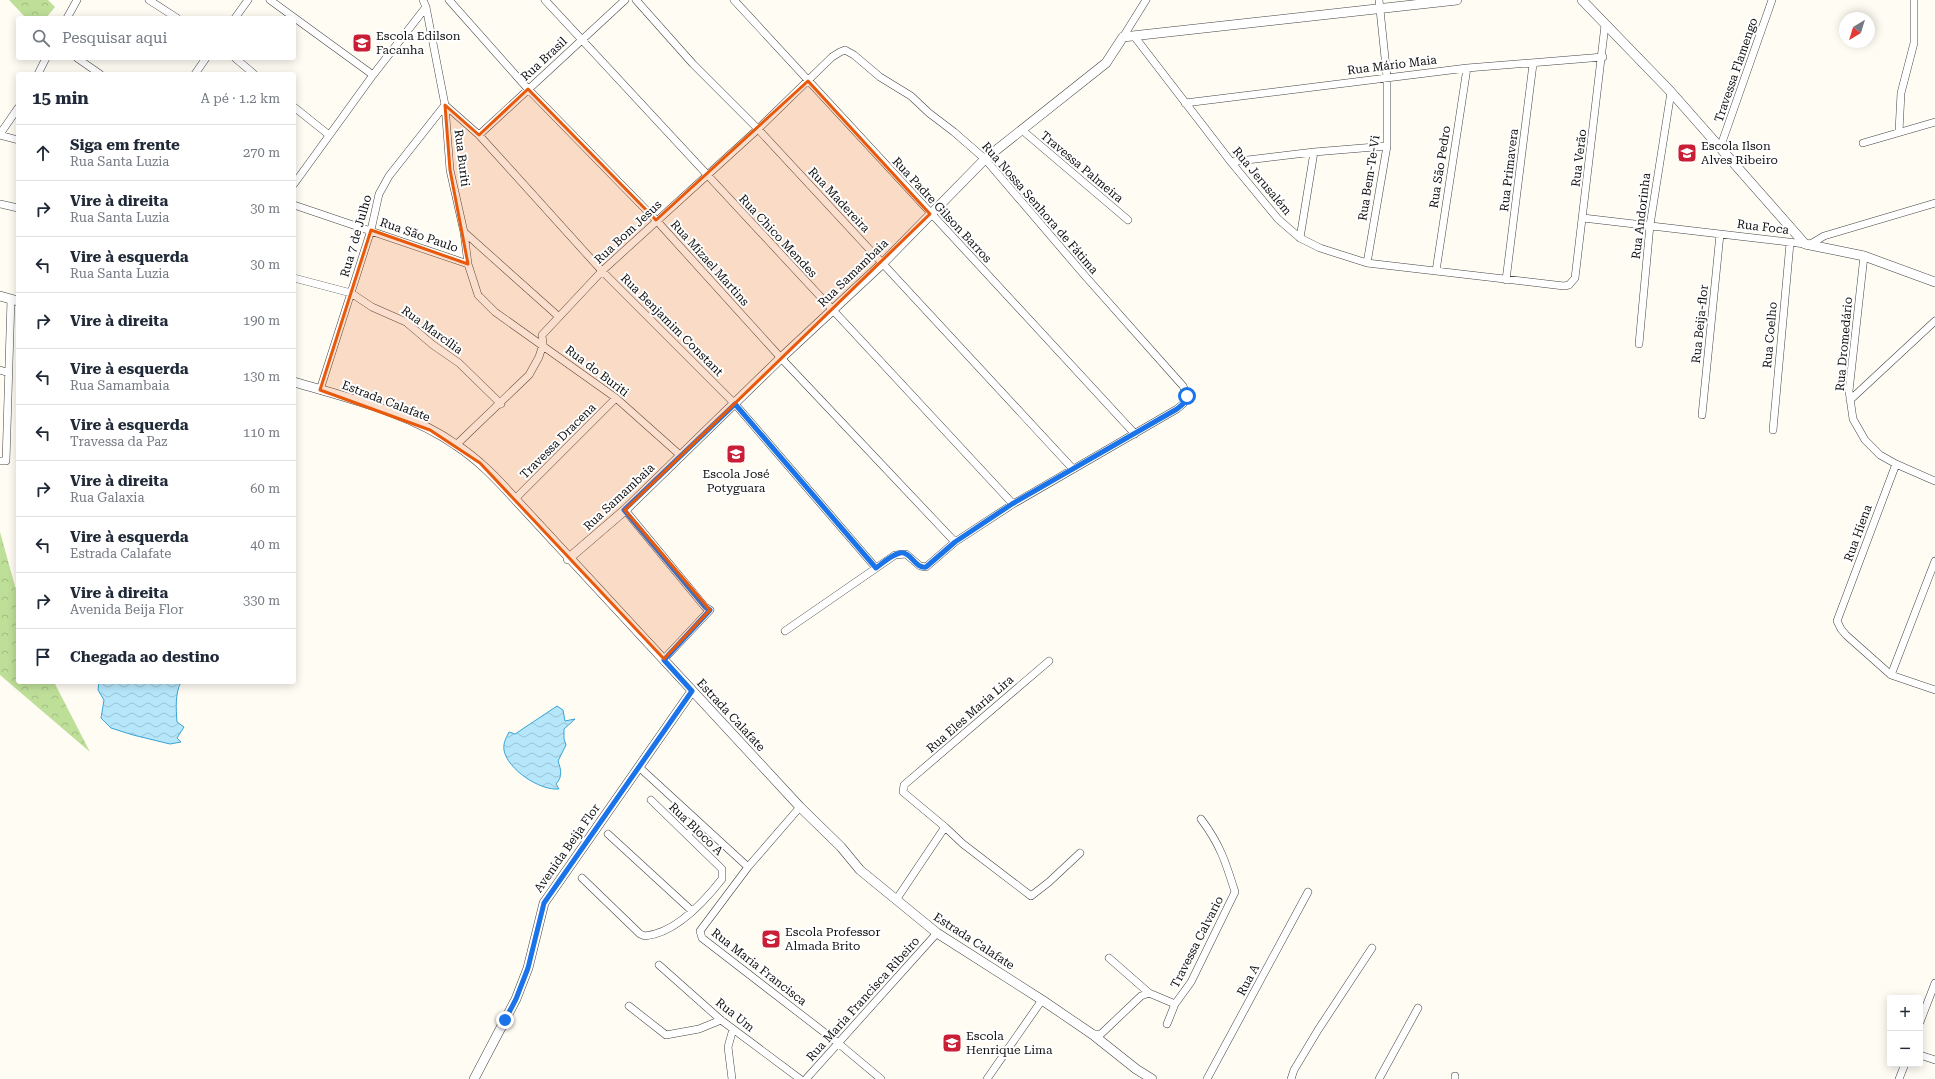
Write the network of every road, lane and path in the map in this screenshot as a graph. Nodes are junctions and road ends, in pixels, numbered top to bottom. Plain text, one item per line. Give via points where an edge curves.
1 (77, 0) edge
2 (149, 0) edge
3 (248, 0) edge
4 (270, 0) edge
5 (449, 0) edge
6 (544, 0) edge
7 (625, 0) edge
8 (636, 0) edge
9 (734, 0) edge
10 (1146, 0) edge
11 (1457, 0) edge
12 (1582, 0) edge
13 (1772, 0) edge
14 (1914, 0) edge
15 (425, 3) edge
16 (1380, 4) edge
17 (68, 16) edge
18 (174, 16) edge
19 (236, 16) edge
20 (292, 16) edge
21 (296, 19) edge
22 (1605, 25) junction
23 (1134, 36) junction
24 (1123, 37) junction
25 (581, 40) junction
26 (840, 52) joint
27 (1603, 57) junction
28 (45, 60) edge
29 (80, 60) edge
30 (204, 60) edge
31 (237, 60) edge
32 (1533, 64) junction
33 (1467, 68) junction
34 (39, 72) edge
35 (97, 72) edge
36 (196, 72) edge
37 (252, 72) edge
38 (373, 75) junction
39 (1387, 77) junction
40 (808, 81) junction
41 (528, 89) junction
42 (1671, 92) junction
43 (1185, 102) junction
44 (445, 105) junction
45 (296, 108) edge
46 (16, 111) edge
47 (1935, 122) edge
48 (758, 129) junction
49 (1022, 130) junction
50 (1899, 131) junction
51 (0, 135) edge
52 (329, 135) junction
53 (479, 135) junction
54 (16, 139) edge
55 (1863, 143) dead end
56 (1387, 146) junction
57 (1720, 148) junction
58 (1314, 152) junction
59 (985, 159) junction
60 (1231, 162) junction
61 (707, 175) junction
62 (296, 181) edge
63 (1935, 203) edge
64 (0, 204) edge
65 (296, 206) edge
66 (16, 208) edge
67 (930, 214) junction
68 (1583, 218) junction
69 (656, 220) junction
70 (1128, 220) dead end
71 (1650, 225) junction
72 (371, 230) junction
73 (464, 232) junction
74 (1720, 234) junction
75 (1300, 238) junction
76 (1790, 243) junction
77 (1807, 244) junction
78 (1864, 256) junction
79 (883, 263) junction
80 (1367, 263) junction
81 (468, 264) junction
82 (602, 271) junction
83 (1436, 271) junction
84 (296, 278) edge
85 (1506, 280) junction
86 (1935, 282) edge
87 (1564, 286) joint
88 (351, 292) junction
89 (0, 296) edge
90 (14, 300) edge
91 (832, 310) junction
92 (495, 312) joint
93 (558, 316) junction
94 (1935, 322) edge
95 (543, 344) junction
96 (1638, 344) dead end
97 (781, 358) junction
98 (0, 370) edge
99 (9, 373) junction
100 (296, 383) edge
101 (320, 390) junction
102 (616, 398) junction
103 (1850, 400) junction
104 (501, 404) junction
105 (735, 404) junction
106 (1702, 415) dead end
107 (1773, 430) dead end
108 (1135, 434) junction
109 (456, 444) junction
110 (680, 456) junction
111 (3, 461) edge
112 (1896, 464) junction
113 (1073, 469) junction
114 (1935, 481) edge
115 (515, 499) junction
116 (1012, 504) junction
117 (624, 510) junction
118 (955, 542) junction
119 (568, 559) junction
120 (1935, 561) edge
121 (876, 568) junction
122 (785, 631) dead end
123 (664, 660) junction
124 (1049, 661) dead end
125 (1892, 675) junction
126 (1935, 690) edge
127 (692, 691) junction
128 (639, 767) junction
129 (651, 800) dead end
130 (800, 807) junction
131 (1201, 819) dead end
132 (699, 823) junction
133 (945, 827) junction
134 (608, 834) dead end
135 (687, 835) junction
136 (1080, 853) dead end
137 (748, 867) junction
138 (582, 878) dead end
139 (1308, 892) dead end
140 (896, 900) junction
141 (692, 911) junction
142 (937, 933) junction
143 (1372, 948) dead end
144 (1109, 958) dead end
145 (659, 965) dead end
146 (1935, 983) edge
147 (1149, 993) junction
148 (1042, 1000) junction
149 (1175, 1004) junction
150 (629, 1006) dead end
151 (1418, 1008) dead end
152 (1923, 1014) edge
153 (721, 1020) junction
154 (1166, 1024) dead end
155 (733, 1029) junction
156 (1092, 1034) junction
157 (838, 1043) junction
158 (1923, 1056) edge
159 (1935, 1060) edge
160 (1903, 1067) edge
161 (474, 1079) edge
162 (732, 1079) edge
163 (800, 1079) edge
164 (806, 1079) edge
165 (881, 1079) edge
166 (987, 1079) edge
167 (1152, 1079) edge
168 (1207, 1079) edge
169 (1291, 1079) edge
170 (1379, 1079) edge
171 (1899, 1079) edge

1 - 17 street
2 - 18 street
3 - 19 street
4 - 20 street
5 - 41 street, Rua Mizael Martins
6 - 25 street, Rua Chico Mendes
7 - 25 street, Rua Brasil
8 - 48 street, Rua Madereira via 693,64
9 - 40 street, Rua Padre Gilson Barros
10 - 24 street, Rua Samambaia
11 - 16 street
12 - 22 street
13 - 57 street, Travessa Flamengo
14 - 50 street via 1914,44 1901,93
15 - 38 street
15 - 44 street, Rua Buriti
16 - 23 street
16 - 39 street, Rua Bem-Te-Vi
21 - 38 street
22 - 27 street, Rua Verão
22 - 42 street
23 - 24 street
23 - 43 street, Rua Jerusalém
24 - 49 street, Rua Samambaia via 1106,63
25 - 41 street, Rua Brasil
25 - 61 street, Rua Chico Mendes
26 - 40 street, Rua Bom Jesus
26 - 59 street, Rua Nossa Senhora de Fátima via 849,52 880,77 911,96
27 - 32 street, Rua Mário Maia
27 - 68 street, Rua Verão
28 - 34 street
29 - 35 street
30 - 36 street
31 - 37 street
32 - 33 street, Rua Mário Maia
32 - 85 street, Rua Primavera
33 - 39 street, Rua Mário Maia
33 - 83 street, Rua São Pedro
38 - 52 street
39 - 43 street, Rua Mário Maia
39 - 56 street, Rua Bem-Te-Vi
40 - 48 street, Rua Bom Jesus
40 - 67 street, Rua Padre Gilson Barros
41 - 53 street, Rua Brasil
41 - 69 street, Rua Mizael Martins
42 - 57 street
42 - 71 street, Rua Andorinha
43 - 60 street, Rua Jerusalém
44 - 53 street, Rua Benjamim Constant
44 - 72 street, Rua 7 de Julho via 386,182 379,194
44 - 73 street, Rua Buriti via 450,170
45 - 52 street
46 - 51 street
47 - 50 street
48 - 61 street, Rua Bom Jesus
48 - 79 street, Rua Madereira
49 - 59 street, Rua Samambaia
49 - 70 street, Travessa Palmeira
50 - 55 street
51 - 54 street
52 - 62 street
53 - 82 street, Rua Benjamim Constant
56 - 58 street
56 - 80 street, Rua Bem-Te-Vi
57 - 77 street
58 - 60 street
58 - 75 street
59 - 67 street, Rua Samambaia
59 - 108 street, Rua Nossa Senhora de Fátima via 1183,386 1187,396 1183,404
60 - 75 street, Rua Jerusalém via 1278,219
61 - 69 street, Rua Bom Jesus
61 - 91 street, Rua Chico Mendes
63 - 77 street via 1824,236
64 - 66 street
65 - 72 street, Rua São Paulo
67 - 79 street, Rua Samambaia
67 - 108 street, Rua Padre Gilson Barros
68 - 71 street, Rua Foca
68 - 87 street, Rua Verão via 1575,278 1569,286
69 - 82 street, Rua Bom Jesus
69 - 97 street, Rua Mizael Martins
71 - 74 street, Rua Foca
71 - 96 street, Rua Andorinha
72 - 81 street, Rua São Paulo
72 - 88 street, Rua 7 de Julho
73 - 81 street, Rua Buriti
73 - 93 street
74 - 76 street, Rua Foca
74 - 106 street, Rua Beija-flor
75 - 80 street, Rua Jerusalém via 1320,248
76 - 77 street, Rua Foca
76 - 107 street, Rua Coelho
77 - 78 street, Rua Foca
78 - 86 street, Rua Foca
78 - 103 street, Rua Dromedário via 1851,366
79 - 91 street, Rua Samambaia
79 - 113 street, Rua Madereira
80 - 83 street, Rua Jerusalém
81 - 92 street, Rua Buriti via 478,295
82 - 93 street, Rua Bom Jesus
82 - 105 street, Rua Benjamim Constant
83 - 85 street, Rua Jerusalém
84 - 88 street, Rua Marcília
85 - 87 street, Rua Jerusalém
88 - 101 street, Rua 7 de Julho
88 - 104 street, Rua Marcília via 372,307 406,322 459,363
89 - 90 street
90 - 99 street
91 - 97 street, Rua Samambaia
91 - 116 street, Rua Chico Mendes
92 - 95 street, Rua do Buriti
93 - 95 street, Rua Bom Jesus via 542,335
94 - 103 street
95 - 102 street, Rua do Buriti
95 - 104 street, Rua Bom Jesus via 536,365
97 - 105 street, Rua Samambaia
97 - 118 street, Rua Mizael Martins
98 - 99 street
99 - 111 street
100 - 101 street, Estrada Calafate
101 - 109 street, Estrada Calafate via 401,417
102 - 110 street, Rua do Buriti
102 - 115 street, Travessa Dracena
103 - 112 street, Rua Dromedário via 1853,419 1865,440 1880,455
104 - 109 street, Rua Bom Jesus
105 - 110 street, Rua Samambaia
105 - 121 street, Rua Benjamim Constant
108 - 113 street
109 - 115 street, Estrada Calafate via 487,469
110 - 117 street, Rua Samambaia
112 - 114 street, Rua Dromedário
112 - 125 street, Rua Hiena via 1837,621 1841,629
113 - 116 street
115 - 119 street, Estrada Calafate
116 - 118 street
117 - 119 street, Rua Samambaia
117 - 123 street via 710,610
118 - 121 street via 926,567 920,566 902,553
119 - 123 street, Estrada Calafate
120 - 125 street
121 - 122 street
123 - 127 street, Estrada Calafate
124 - 133 street, Rua Eles Maria Lira via 905,783 903,792
125 - 126 street
127 - 128 street, Avenida Beija Flor
127 - 130 street, Estrada Calafate
128 - 132 street
128 - 161 street, Avenida Beija Flor via 544,903 528,968 516,999
129 - 135 street, Rua Bloco A
130 - 137 street, Rua Maria Francisca
130 - 140 street, Estrada Calafate via 841,847 860,870
131 - 149 street, Travessa Calvario via 1216,838 1235,892 1191,982
132 - 135 street
132 - 137 street
133 - 136 street via 1031,896
133 - 140 street
134 - 141 street
135 - 141 street, Rua Bloco A via 722,869 723,874 717,885
137 - 157 street, Rua Maria Francisca via 700,931 702,938
138 - 141 street via 645,936 667,929
139 - 168 street, Rua A
140 - 142 street, Estrada Calafate
142 - 148 street, Estrada Calafate
142 - 157 street, Rua Maria Francisca Ribeiro
143 - 169 street via 1318,1030
144 - 147 street, Travessa Calvario
145 - 153 street, Rua Um
146 - 152 street
147 - 149 street, Travessa Calvario
147 - 156 street via 1141,996 1101,1034
148 - 156 street, Estrada Calafate
148 - 166 street
149 - 154 street
150 - 153 street via 666,1035 699,1030
151 - 170 street
153 - 155 street, Rua Um
155 - 162 street via 728,1047
155 - 163 street, Rua Um
156 - 167 street, Estrada Calafate via 1136,1070
157 - 164 street, Rua Maria Francisca Ribeiro
157 - 165 street
158 - 159 street
160 - 171 street

